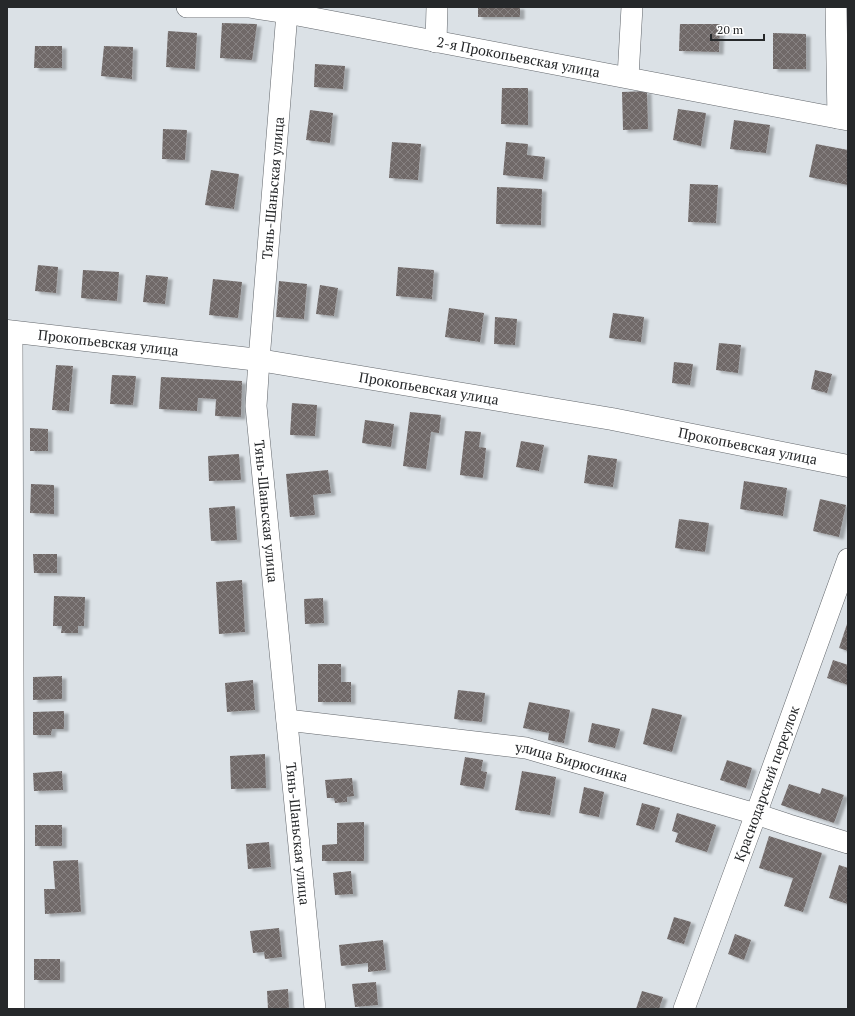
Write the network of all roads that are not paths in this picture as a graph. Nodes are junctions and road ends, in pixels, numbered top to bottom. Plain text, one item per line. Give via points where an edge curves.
1 (186, 7) edge
2 (249, 7) edge
3 (437, 7) edge
4 (632, 7) edge
5 (836, 7) edge
6 (287, 13) junction
7 (436, 42) junction
8 (628, 77) junction
9 (843, 119) edge
10 (10, 332) edge
11 (259, 360) junction
12 (848, 466) edge
13 (848, 559) edge
14 (287, 720) junction
15 (756, 814) junction
16 (848, 843) edge
17 (14, 1009) edge
18 (315, 1009) edge
19 (684, 1009) edge

1 - 2 street, 2-я Прокопьевская улица
2 - 6 street, 2-я Прокопьевская улица
3 - 7 street
4 - 8 street
5 - 9 street
6 - 7 street, 2-я Прокопьевская улица
6 - 11 street, Тянь-Шаньская улица
7 - 8 street, 2-я Прокопьевская улица
8 - 9 street, 2-я Прокопьевская улица
10 - 11 main road, Прокопьевская улица
10 - 17 street
11 - 12 main road, Прокопьевская улица via 612,419
11 - 14 street, Тянь-Шаньская улица via 256,406
13 - 15 street, Краснодарский переулок
14 - 15 street, улица Бирюсинка via 526,748
14 - 18 street, Тянь-Шаньская улица
15 - 16 street, улица Бирюсинка
15 - 19 street, Краснодарский переулок

